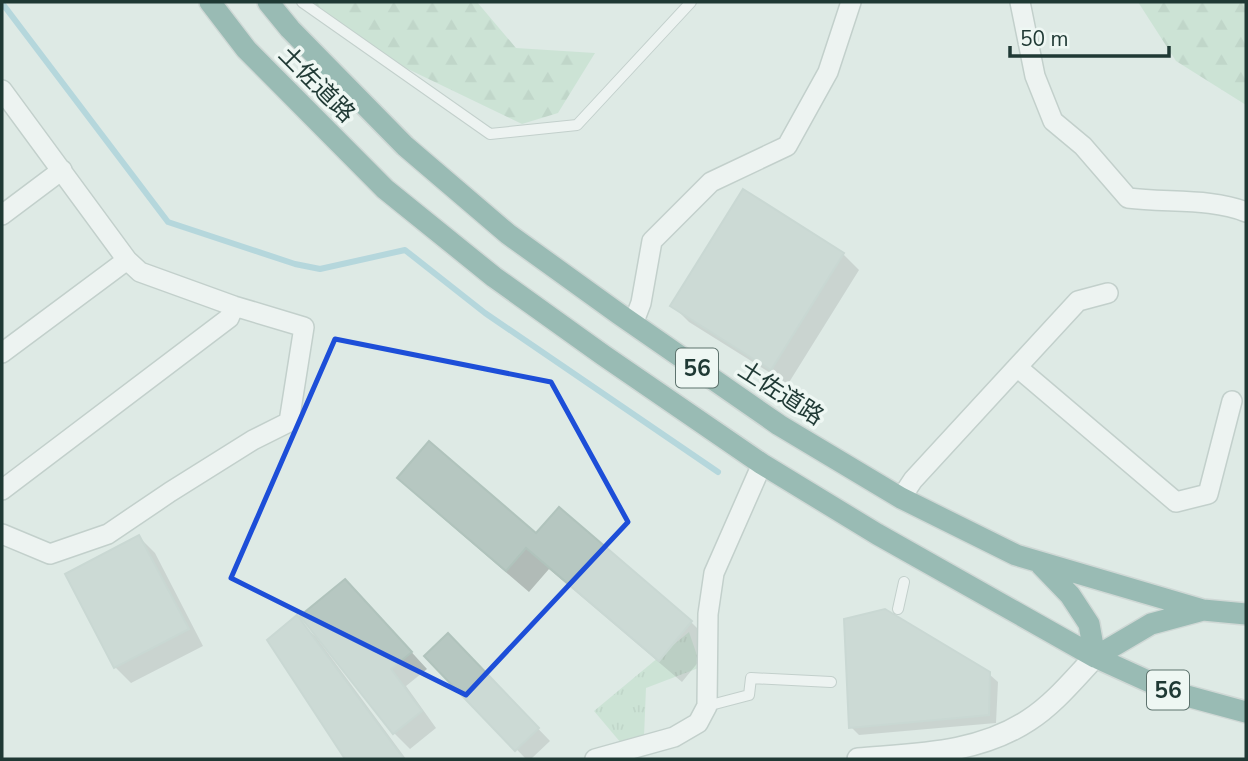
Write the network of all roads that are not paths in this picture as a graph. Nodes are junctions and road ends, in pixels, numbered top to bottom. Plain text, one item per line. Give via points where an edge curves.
1 (211, 2) edge
2 (302, 2) edge
3 (691, 2) edge
4 (851, 2) edge
5 (1020, 2) edge
6 (272, 3) edge
7 (2, 90) edge
8 (62, 170) junction
9 (1246, 212) edge
10 (2, 215) edge
11 (127, 260) junction
12 (1108, 293) dead end
13 (234, 306) junction
14 (634, 324) junction
15 (2, 353) edge
16 (1017, 367) junction
17 (1232, 401) dead end
18 (762, 464) junction
19 (2, 490) edge
20 (901, 498) junction
21 (2, 534) edge
22 (1040, 563) junction
23 (904, 582) dead end
24 (898, 609) dead end
25 (1203, 610) junction
26 (1246, 614) edge
27 (1095, 657) junction
28 (831, 682) dead end
29 (707, 706) junction
30 (1246, 712) edge
31 (595, 759) edge
32 (858, 759) edge

1 - 18 highway, 土佐道路 / 56 via 246,49 385,189 494,277
2 - 3 lane via 490,134 578,125
4 - 14 street via 828,72 787,146 711,182 652,241
5 - 9 street via 1035,76 1053,121 1083,146 1128,198 1229,204
6 - 14 highway, 土佐道路 / 56 via 290,29 405,146 508,234
7 - 8 street
8 - 10 street
8 - 11 street
11 - 13 street via 141,272
11 - 15 street
12 - 16 street via 1078,301
13 - 19 street via 229,318
13 - 21 street via 304,327 289,422 253,440 108,534 50,554
14 - 20 highway, 土佐道路 / 56 via 779,425
16 - 17 street via 1175,502 1208,494
16 - 20 street
18 - 27 highway, 土佐道路 / 56
18 - 29 street via 714,573 708,614
20 - 22 highway, 土佐道路 / 56
22 - 25 highway, 土佐道路 / 56
22 - 27 highway via 1089,624
23 - 24 lane
25 - 26 highway, 56
25 - 27 highway via 1151,624
27 - 30 highway, 56 via 1172,692
27 - 32 street via 1048,705 1003,736 964,748
28 - 29 lane via 751,678 748,695
29 - 31 street via 698,723 674,737

